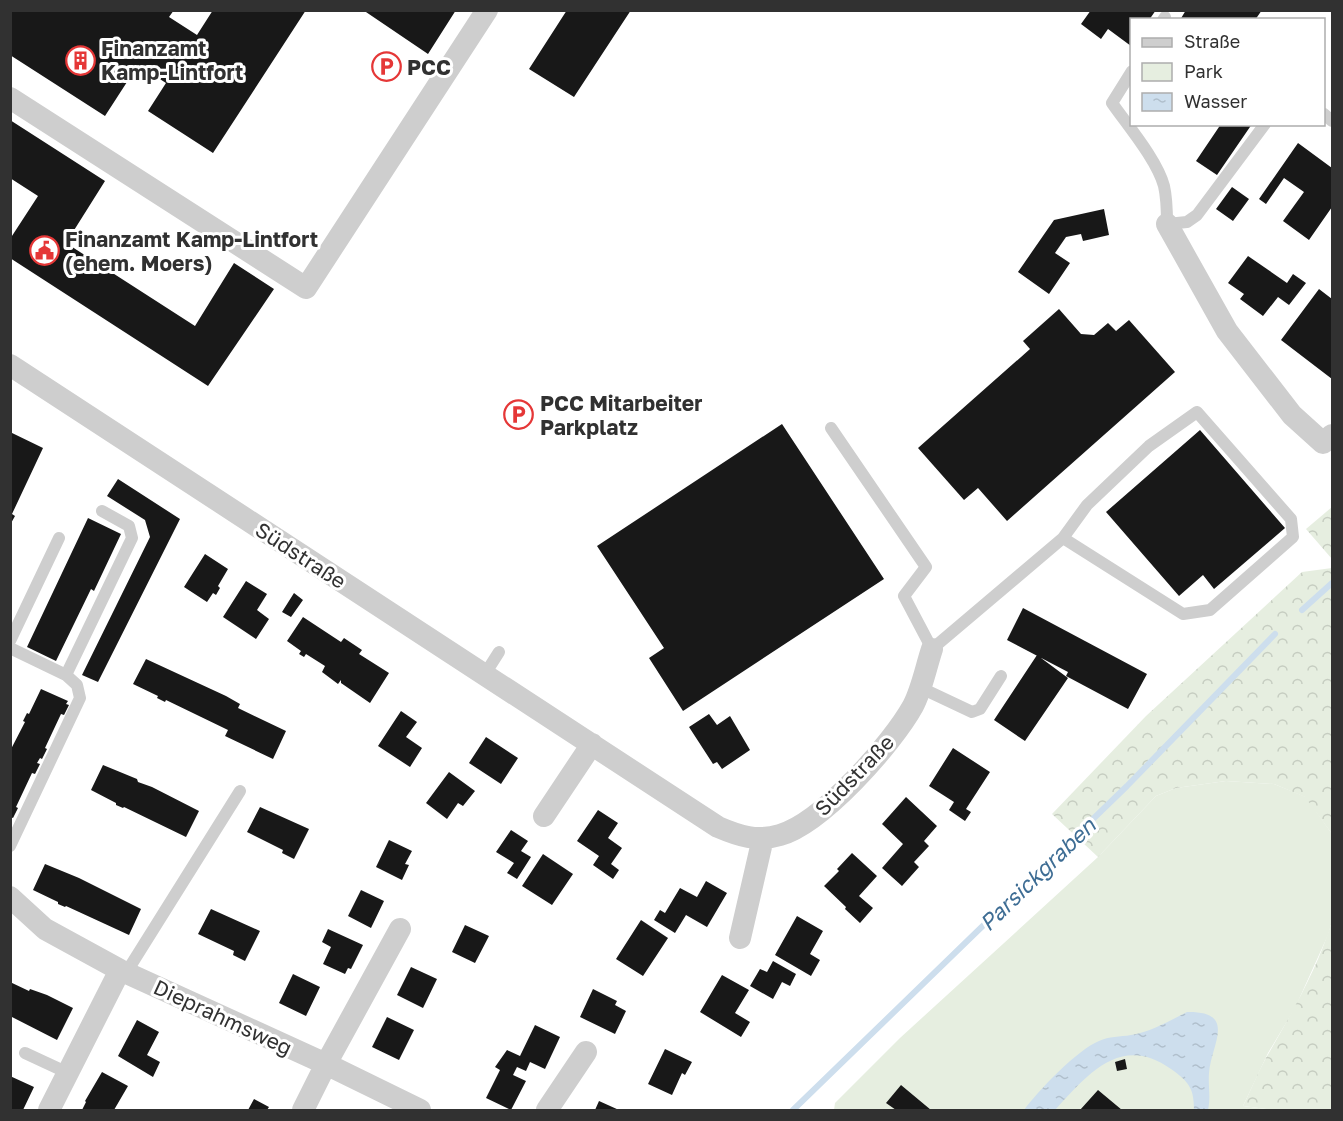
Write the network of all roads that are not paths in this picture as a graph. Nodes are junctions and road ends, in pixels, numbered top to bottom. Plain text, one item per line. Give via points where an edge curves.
1 (488, 10) edge
2 (1130, 73) edge
3 (10, 98) edge
4 (1264, 126) edge
5 (1167, 224) junction
6 (10, 365) edge
7 (831, 428) dead end
8 (1332, 435) edge
9 (102, 511) dead end
10 (58, 538) dead end
11 (1064, 538) junction
12 (10, 641) edge
13 (10, 648) edge
14 (932, 649) junction
15 (499, 652) dead end
16 (485, 674) junction
17 (66, 675) junction
18 (1001, 676) dead end
19 (919, 687) junction
20 (592, 744) junction
21 (240, 791) dead end
22 (544, 816) dead end
23 (763, 838) junction
24 (10, 846) edge
25 (10, 897) edge
26 (400, 929) dead end
27 (740, 938) dead end
28 (123, 972) junction
29 (586, 1052) dead end
30 (25, 1053) dead end
31 (326, 1064) junction
32 (68, 1073) junction
33 (49, 1110) edge
34 (303, 1110) edge
35 (420, 1110) edge
36 (547, 1110) edge

1 - 3 street via 306,288
2 - 5 lane via 1112,103 1163,183
4 - 5 lane via 1197,215 1187,222
5 - 8 street via 1227,331 1248,359 1292,415 1323,443
6 - 16 street, Südstraße
7 - 14 lane via 926,567 904,596
9 - 17 lane via 129,526 132,538
10 - 12 lane
11 - 11 lane via 1087,505 1141,453 1197,412 1291,519 1293,537 1210,610 1184,614
11 - 14 lane
13 - 17 lane
14 - 19 street, Südstraße
15 - 16 lane
16 - 20 street, Südstraße
17 - 24 lane via 77,685 80,698
18 - 19 lane via 980,709 972,712
19 - 23 street, Südstraße via 913,704 886,745 822,812 781,835
20 - 22 street
20 - 23 street, Südstraße via 718,826 742,837
21 - 28 lane
23 - 27 street
25 - 28 street, Dieprahmsweg via 45,929
26 - 31 street
28 - 31 street, Dieprahmsweg
28 - 32 street
29 - 36 street
30 - 32 lane
31 - 34 street
31 - 35 street, Dieprahmsweg
32 - 33 street

